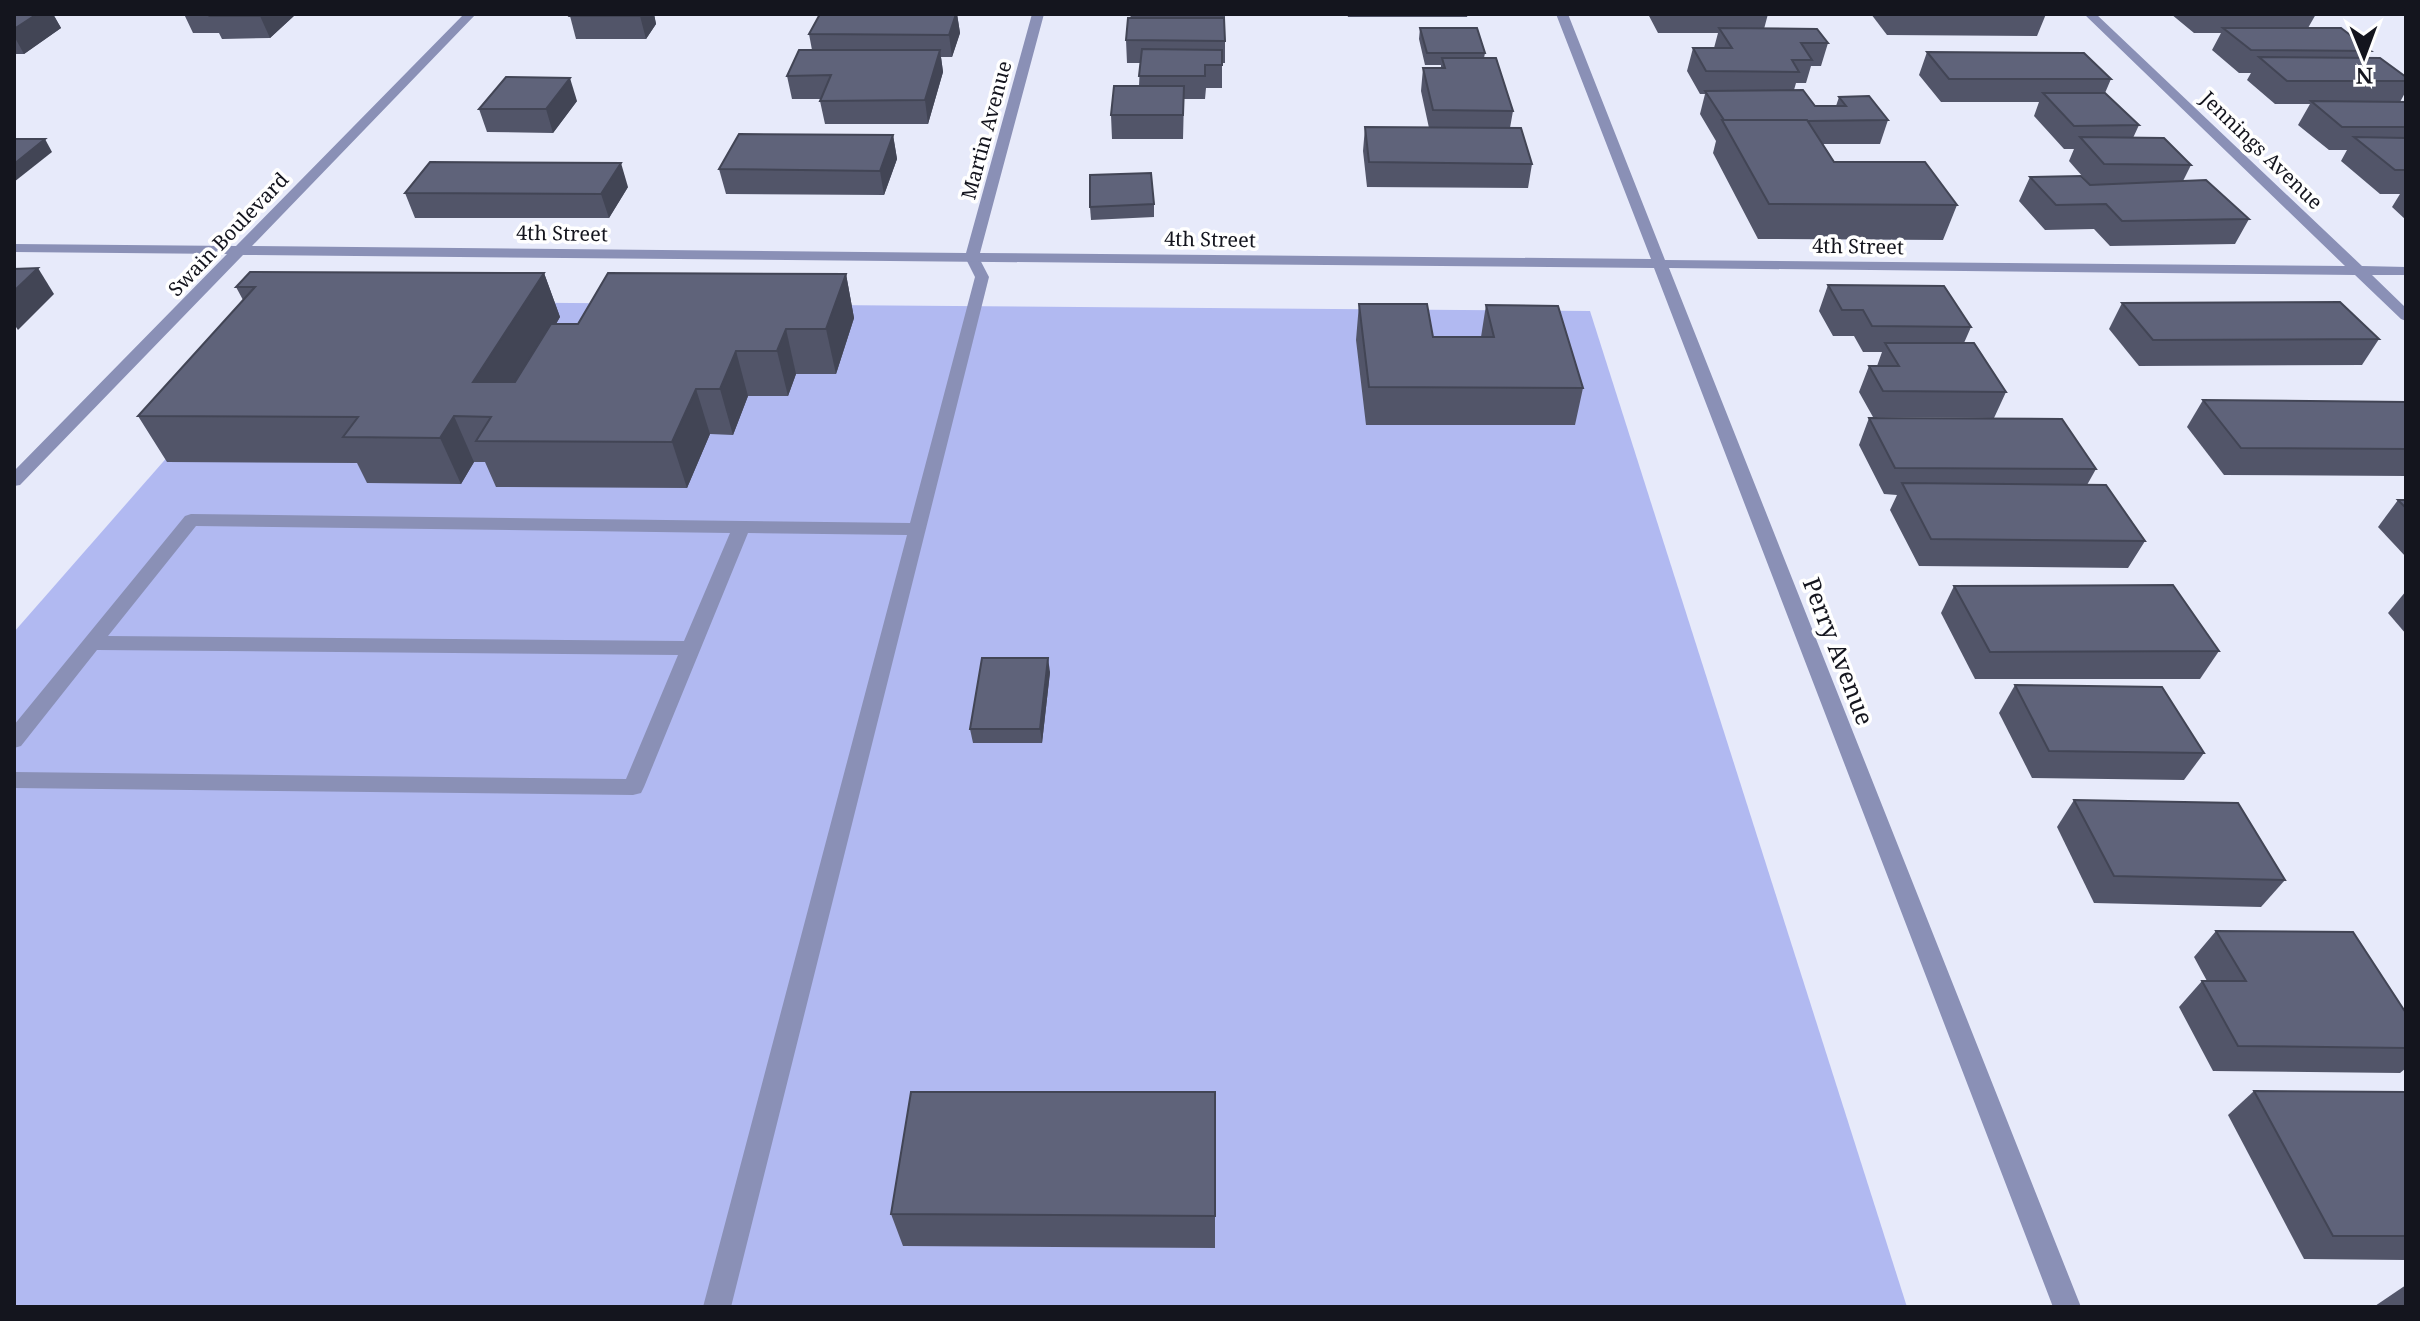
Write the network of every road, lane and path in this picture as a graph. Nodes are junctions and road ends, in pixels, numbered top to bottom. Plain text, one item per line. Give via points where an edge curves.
1 (470, 14) edge
2 (1038, 14) edge
3 (1562, 14) edge
4 (2090, 14) edge
5 (14, 248) edge
6 (240, 250) junction
7 (972, 257) junction
8 (1660, 264) junction
9 (2359, 271) junction
10 (2406, 271) edge
11 (2406, 316) edge
12 (14, 481) edge
13 (741, 527) junction
14 (917, 529) junction
15 (93, 643) junction
16 (690, 648) junction
17 (14, 740) edge
18 (14, 780) edge
19 (717, 1307) edge
20 (2067, 1307) edge

1 - 6 street, Swain Boulevard
2 - 7 street, Martin Avenue
3 - 8 street, Perry Avenue
4 - 9 street, Jennings Avenue
5 - 6 street, 4th Street
6 - 7 street, 4th Street
6 - 12 street, Swain Boulevard
7 - 8 street, 4th Street
7 - 14 street via 982,277
8 - 9 street, 4th Street
8 - 20 street, Perry Avenue
9 - 10 street, 4th Street
9 - 11 street, Jennings Avenue
13 - 14 street
13 - 15 street via 191,520
13 - 16 street
14 - 19 street
15 - 16 street
15 - 17 street
16 - 18 street via 633,787

